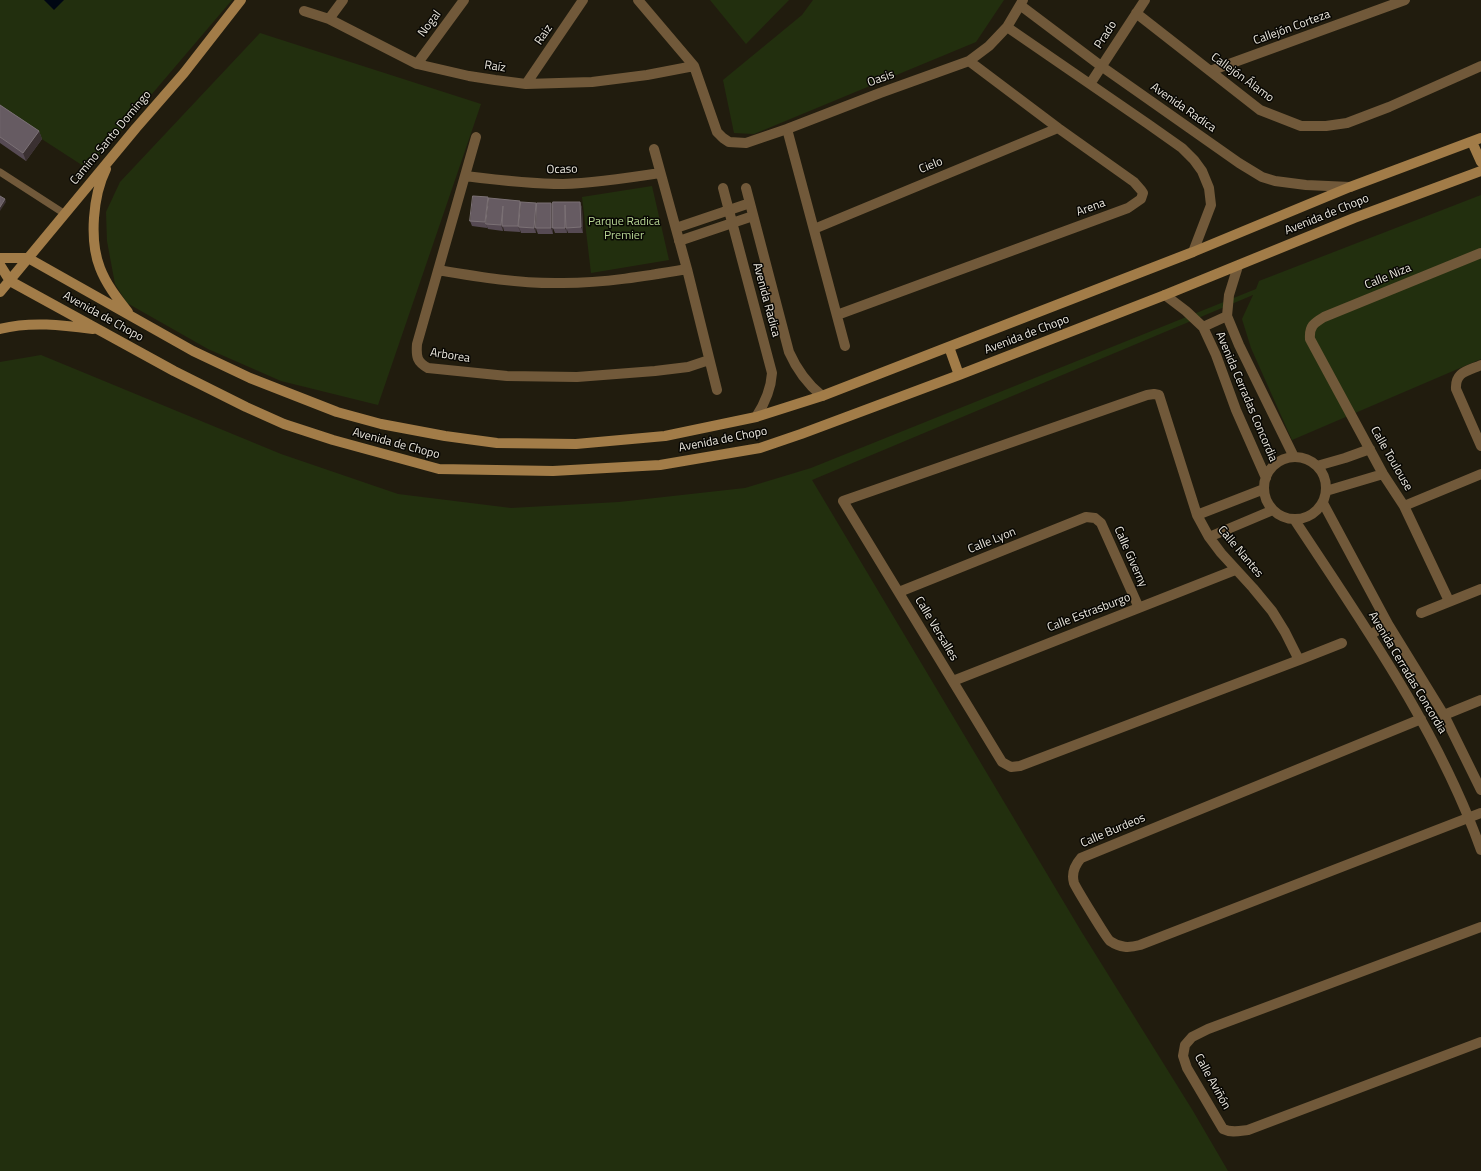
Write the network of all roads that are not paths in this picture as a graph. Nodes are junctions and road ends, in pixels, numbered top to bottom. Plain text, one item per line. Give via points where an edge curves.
1 (241, 0) edge
2 (343, 0) edge
3 (464, 0) edge
4 (583, 0) edge
5 (638, 0) edge
6 (1145, 0) edge
7 (1405, 0) edge
8 (1021, 3) edge
9 (304, 11) dead end
10 (1136, 13) junction
11 (328, 19) junction
12 (1007, 27) junction
13 (969, 61) junction
14 (417, 64) junction
15 (694, 66) junction
16 (1101, 66) junction
17 (1481, 66) edge
18 (1210, 71) junction
19 (526, 84) junction
20 (1090, 84) junction
21 (1058, 128) junction
22 (787, 129) junction
23 (476, 137) dead end
24 (1477, 140) edge
25 (654, 149) dead end
26 (111, 158) junction
27 (1481, 162) edge
28 (1481, 171) edge
29 (0, 172) edge
30 (660, 173) junction
31 (465, 176) junction
32 (1350, 187) junction
33 (723, 188) dead end
34 (746, 188) dead end
35 (750, 204) junction
36 (729, 210) junction
37 (65, 214) junction
38 (753, 216) junction
39 (732, 223) junction
40 (676, 228) junction
41 (814, 229) junction
42 (679, 241) junction
43 (1193, 252) junction
44 (1481, 253) edge
45 (0, 258) edge
46 (28, 258) junction
47 (0, 265) edge
48 (1238, 266) junction
49 (687, 269) junction
50 (438, 270) junction
51 (10, 281) junction
52 (0, 292) edge
53 (1165, 295) junction
54 (837, 315) junction
55 (131, 316) junction
56 (1227, 316) junction
57 (1203, 327) junction
58 (0, 329) edge
59 (102, 330) junction
60 (1309, 331) joint
61 (845, 346) dead end
62 (949, 347) junction
63 (710, 360) junction
64 (1481, 365) edge
65 (959, 375) junction
66 (717, 390) dead end
67 (1147, 395) joint
68 (822, 396) junction
69 (756, 417) junction
70 (1481, 446) edge
71 (1370, 449) junction
72 (1294, 457) junction
73 (1316, 466) junction
74 (1383, 474) junction
75 (1481, 474) edge
76 (1266, 478) junction
77 (1264, 489) junction
78 (1326, 491) junction
79 (1323, 503) junction
80 (1404, 506) junction
81 (1273, 510) junction
82 (1197, 515) junction
83 (1095, 518) joint
84 (1294, 519) junction
85 (1209, 537) junction
86 (1235, 570) junction
87 (1481, 589) edge
88 (899, 592) junction
89 (1449, 601) junction
90 (1138, 608) junction
91 (1421, 613) dead end
92 (1388, 624) junction
93 (1370, 635) junction
94 (1342, 643) dead end
95 (1299, 660) junction
96 (953, 681) junction
97 (1481, 700) edge
98 (1444, 714) junction
99 (1421, 719) junction
100 (1481, 790) edge
101 (1481, 813) edge
102 (1469, 818) junction
103 (1481, 850) edge
104 (1481, 927) edge
105 (1481, 1042) edge

1 - 26 street, Camino Santo Domingo via 184,73
2 - 11 street
3 - 14 street, Nogal
4 - 19 street, Raiz
5 - 15 street
6 - 10 street, Prado
7 - 18 street, Callejón Corteza
8 - 12 street, Oasis
8 - 16 street, Avenida Radica
9 - 11 street, Raíz
10 - 16 street, Prado
10 - 18 street, Callejón Álamo
11 - 14 street, Raíz
12 - 13 street, Oasis via 989,46
12 - 20 street
13 - 21 street, Arena
13 - 22 street, Oasis
14 - 19 street, Raíz via 469,76
15 - 19 street, Raíz via 592,82
15 - 22 street, Oasis via 712,123 723,138 729,142 746,143
16 - 20 street, Prado
16 - 32 street, Avenida Radica via 1262,177 1306,185
17 - 18 street, Callejón Álamo via 1389,107 1347,123 1326,126 1301,126 1260,110
20 - 43 street via 1182,148 1202,171 1209,188 1210,205
21 - 41 street, Cielo
21 - 54 street, Arena via 1134,182 1143,193 1141,199 1128,208
22 - 41 street
23 - 31 street, Arborea
24 - 27 street
24 - 32 street, Avenida de Chopo
25 - 30 street
26 - 37 street, Camino Santo Domingo
26 - 55 street via 102,176 95,209 95,250 99,267 107,283
28 - 48 street, Avenida de Chopo via 1354,218
29 - 37 lane
30 - 31 street, Ocaso via 563,184
30 - 40 street
31 - 50 street, Arborea
32 - 43 street, Avenida de Chopo
33 - 36 street, Avenida Radica
34 - 35 street, Avenida Radica
35 - 36 street
35 - 38 street, Avenida Radica
36 - 39 street, Avenida Radica
36 - 40 street
37 - 46 street, Camino Santo Domingo
38 - 39 street
38 - 68 street, Avenida Radica via 789,352 803,378
39 - 42 street
39 - 69 street, Avenida Radica via 772,373 767,397
40 - 42 street
41 - 54 street
42 - 49 street
43 - 62 street, Avenida de Chopo
44 - 60 street, Calle Niza via 1324,317
45 - 46 street
46 - 51 street, Camino Santo Domingo
46 - 55 street, Avenida de Chopo
47 - 51 street
48 - 53 street, Avenida de Chopo
48 - 56 street, Avenida Cerradas Concordia via 1229,295
49 - 50 street via 625,280 562,284 500,280
49 - 63 street
50 - 63 street, Arborea via 417,344 420,363 428,368 507,376 577,377 688,367
51 - 52 street, Camino Santo Domingo
51 - 59 street, Avenida de Chopo
53 - 57 street, Avenida Cerradas Concordia
53 - 65 street, Avenida de Chopo
54 - 61 street
55 - 69 street, Avenida de Chopo via 193,351 291,395 337,412 381,424 445,436 497,443 576,444 665,436
56 - 57 street
56 - 72 street, Avenida Cerradas Concordia
57 - 76 street, Avenida Cerradas Concordia
58 - 59 street via 38,324
59 - 65 street, Avenida de Chopo via 180,374 284,424 439,469 553,471 660,464 760,448
60 - 71 street, Calle Toulouse via 1310,339
62 - 65 street
62 - 68 street, Avenida de Chopo
63 - 66 street
64 - 70 street via 1462,373 1456,382 1456,389
67 - 82 street, Calle Nantes via 1159,396
67 - 88 street, Calle Versalles via 843,501
68 - 69 street, Avenida de Chopo
71 - 73 street
71 - 74 street, Calle Toulouse
72 - 73 street via 1306,459
72 - 76 street via 1282,460 1272,467
73 - 78 street via 1324,477
74 - 78 street
74 - 80 street, Calle Toulouse
75 - 80 street
76 - 77 street
77 - 81 street via 1266,500
77 - 82 street
78 - 79 street
79 - 84 street via 1305,518
79 - 92 street, Avenida Cerradas Concordia
80 - 89 street, Calle Toulouse
81 - 84 street
81 - 85 street
82 - 85 street, Calle Nantes
83 - 88 street, Calle Lyon via 1086,517
83 - 90 street, Calle Giverny via 1101,523
84 - 93 street, Avenida Cerradas Concordia
85 - 86 street, Calle Nantes
86 - 90 street, Calle Estrasburgo
86 - 95 street, Calle Nantes via 1272,611
87 - 89 street
88 - 96 street, Calle Versalles
89 - 91 street
90 - 96 street, Calle Estrasburgo
92 - 93 street
92 - 98 street, Avenida Cerradas Concordia
93 - 99 street, Avenida Cerradas Concordia
94 - 95 street
95 - 96 street, Calle Versalles via 1020,766 1002,762
97 - 98 street
98 - 100 street, Avenida Cerradas Concordia
99 - 102 street, Avenida Cerradas Concordia
99 - 102 street, Calle Burdeos via 1081,858 1074,866 1074,884 1109,941 1130,947
101 - 102 street, Calle Burdeos
102 - 103 street, Avenida Cerradas Concordia
104 - 105 street, Calle Aviñón via 1208,1029 1192,1037 1185,1045 1183,1056 1187,1068 1223,1128 1236,1132 1248,1130

